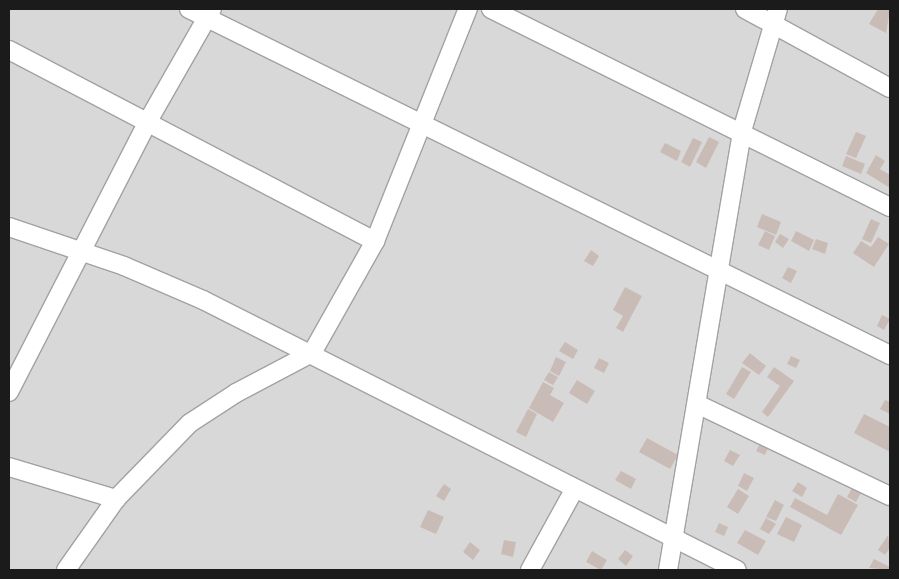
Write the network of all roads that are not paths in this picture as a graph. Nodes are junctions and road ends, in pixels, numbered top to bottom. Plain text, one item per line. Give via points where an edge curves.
1 (189, 9) edge
2 (468, 9) edge
3 (491, 9) edge
4 (745, 9) edge
5 (210, 14) edge
6 (775, 16) edge
7 (9, 50) edge
8 (890, 88) edge
9 (148, 121) junction
10 (422, 124) junction
11 (742, 131) junction
12 (890, 207) edge
13 (9, 227) edge
14 (375, 241) junction
15 (80, 251) junction
16 (720, 271) junction
17 (312, 352) junction
18 (890, 355) edge
19 (9, 392) edge
20 (696, 404) junction
21 (9, 467) edge
22 (574, 490) junction
23 (890, 496) edge
24 (116, 499) junction
25 (675, 542) junction
26 (66, 570) edge
27 (530, 570) edge
28 (668, 570) edge
29 (737, 570) edge

1 - 5 street
2 - 10 street
3 - 11 street
4 - 6 street
5 - 9 street
5 - 10 street
6 - 8 street
6 - 11 street
7 - 9 street
9 - 14 street
9 - 15 street
10 - 14 street
10 - 16 street
11 - 12 street
11 - 16 street
13 - 15 street
14 - 17 street
15 - 17 street via 194,296
15 - 19 street
16 - 18 street
16 - 20 street
17 - 22 street
17 - 24 street via 236,392 190,423
20 - 23 street
20 - 25 street
21 - 24 street
22 - 25 street
22 - 27 street
24 - 26 street
25 - 28 street
25 - 29 street

